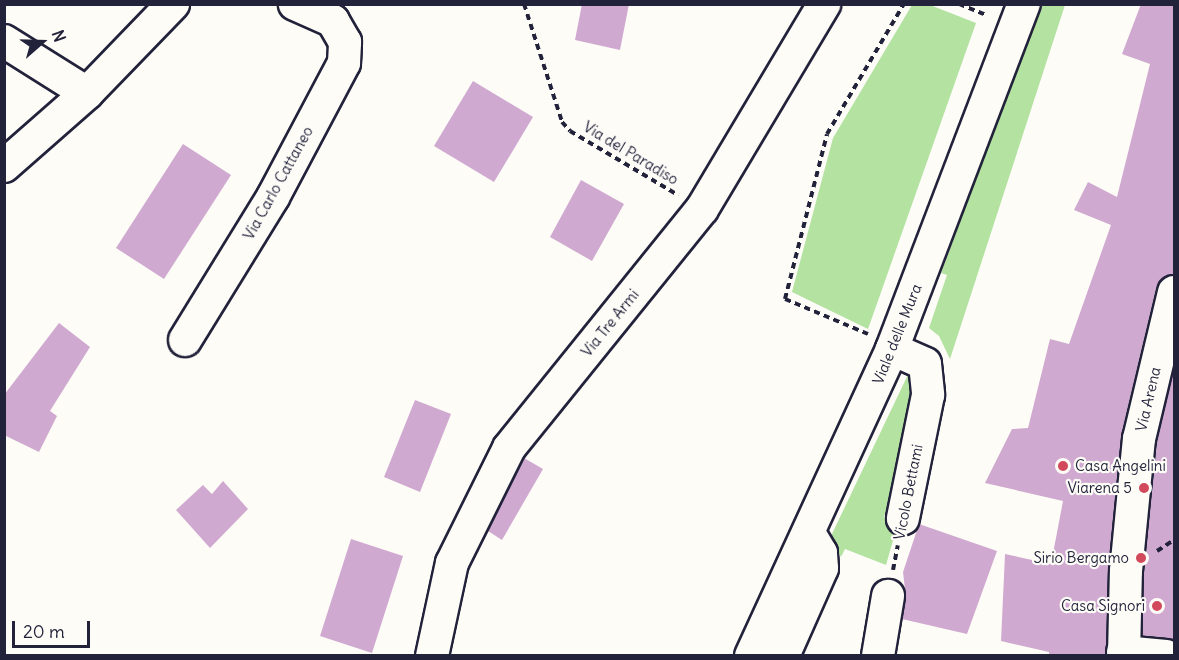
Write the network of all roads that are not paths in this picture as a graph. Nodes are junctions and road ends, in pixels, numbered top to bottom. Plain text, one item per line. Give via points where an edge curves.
1 (173, 4) edge
2 (295, 4) edge
3 (824, 4) edge
4 (1024, 4) edge
5 (337, 13) edge
6 (4, 42) edge
7 (87, 93) junction
8 (4, 166) edge
9 (1174, 292) edge
10 (877, 337) junction
11 (185, 340) dead end
12 (903, 518) road end
13 (810, 535) junction
14 (888, 596) road end
15 (1124, 654) edge
16 (432, 656) edge
17 (751, 656) edge
18 (783, 656) edge
19 (878, 656) edge
20 (1166, 656) edge

1 - 7 street
2 - 5 street, Via Carlo Cattaneo
3 - 16 street, Via Tre Armi via 702,209 509,447 452,563
4 - 10 street, Viale delle Mura
5 - 11 street, Via Carlo Cattaneo via 345,42 344,63 273,197
6 - 7 street
7 - 8 street
9 - 15 street, Via Arena via 1139,439
10 - 12 street, Vicolo Bettami via 925,364 928,395
10 - 13 street, Viale delle Mura
13 - 17 street, Viale delle Mura
13 - 18 street via 821,553 822,568
14 - 19 street
15 - 20 street, Via Arena

